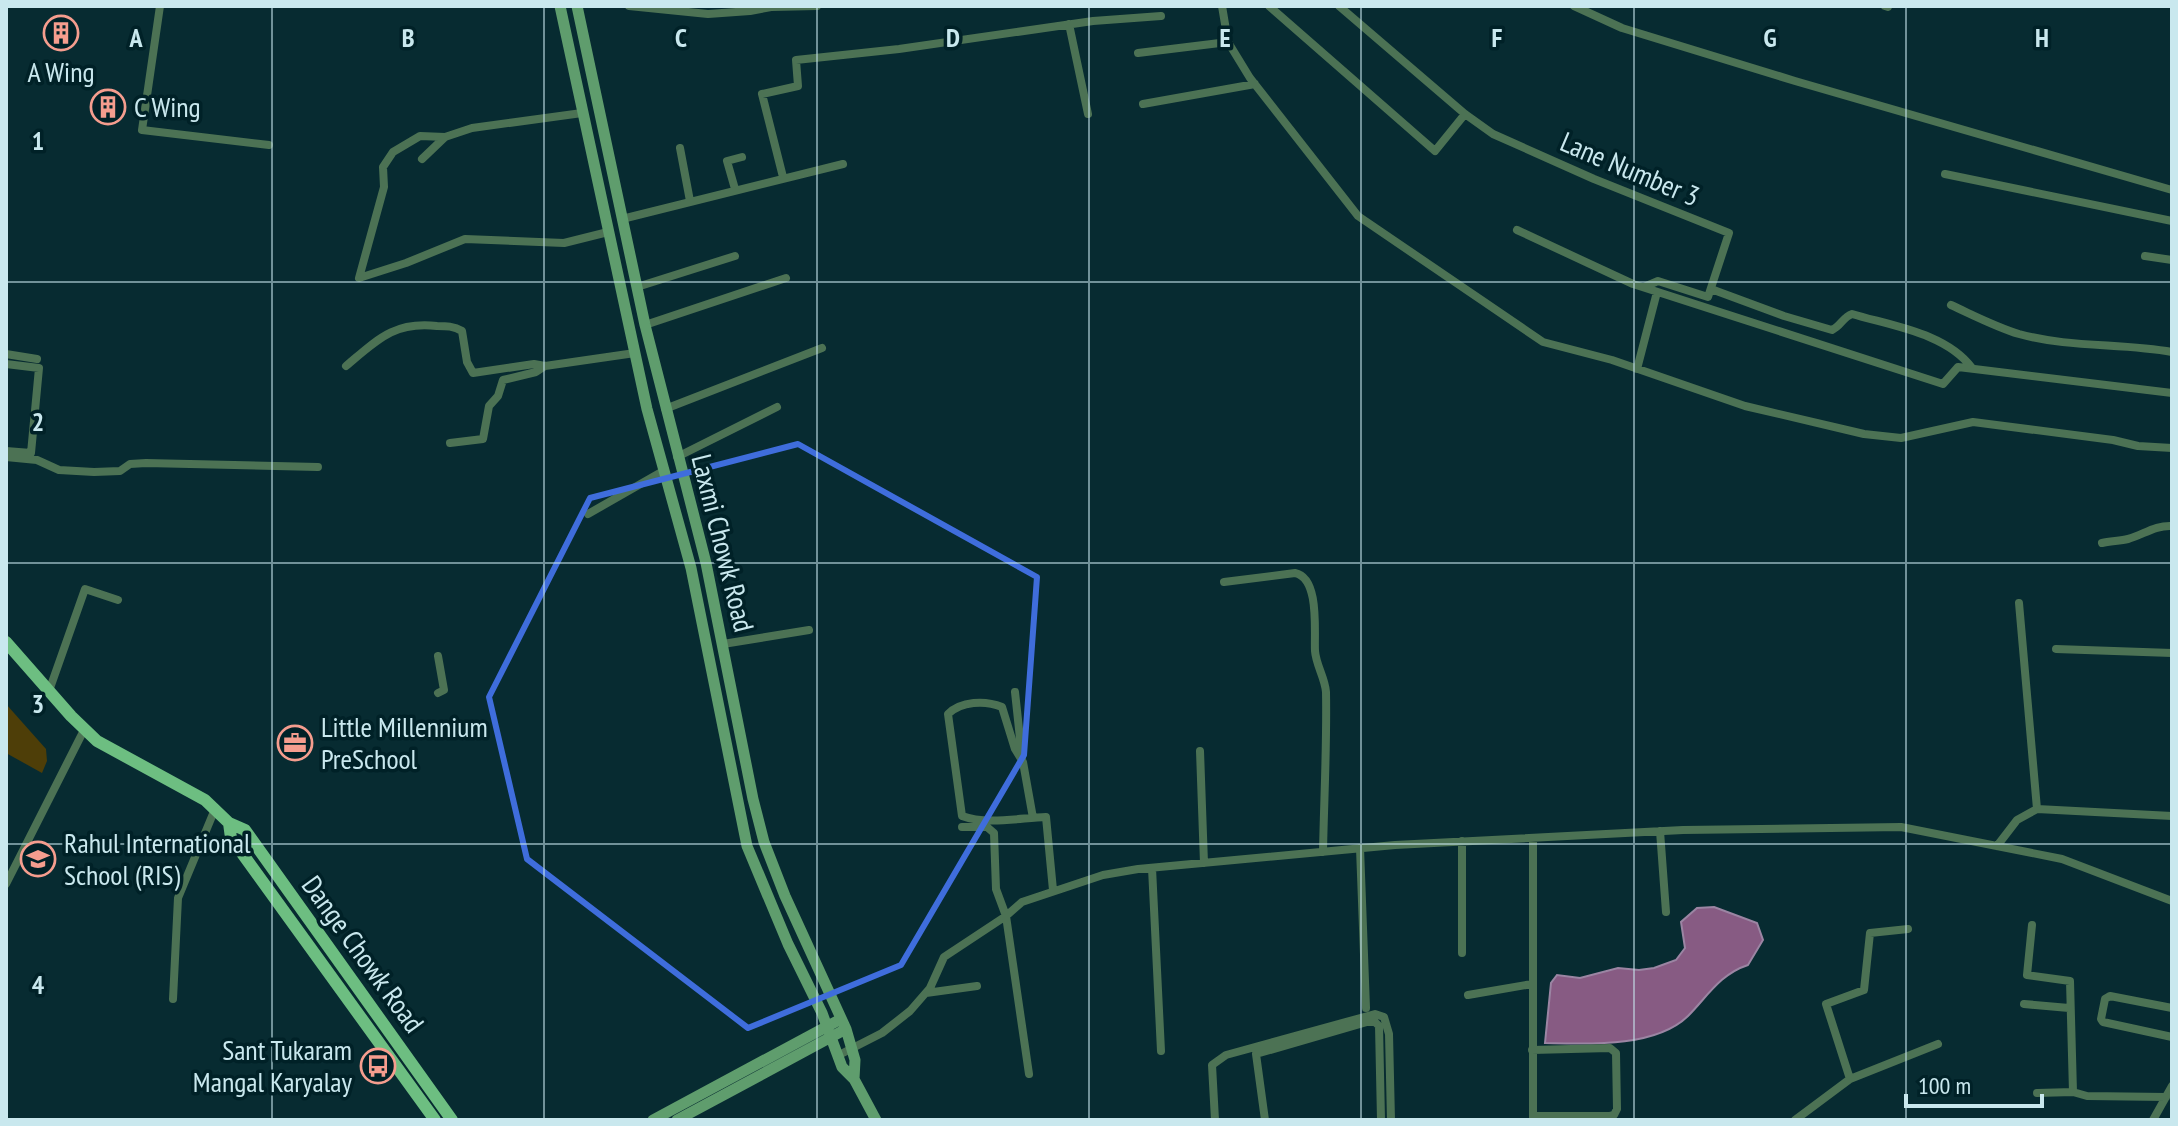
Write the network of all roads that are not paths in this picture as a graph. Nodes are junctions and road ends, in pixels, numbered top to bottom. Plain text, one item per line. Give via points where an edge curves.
1 (160, 6) edge
2 (629, 6) edge
3 (817, 6) edge
4 (1222, 6) edge
5 (1269, 6) edge
6 (1339, 6) edge
7 (1574, 6) edge
8 (560, 8) edge
9 (577, 8) edge
10 (1161, 16) dead end
11 (1069, 24) junction
12 (1228, 42) junction
13 (1138, 53) dead end
14 (1255, 84) junction
15 (1143, 104) dead end
16 (582, 113) junction
17 (1088, 114) dead end
18 (1465, 114) junction
19 (445, 137) junction
20 (269, 145) dead end
21 (680, 148) dead end
22 (742, 157) dead end
23 (422, 159) dead end
24 (843, 164) dead end
25 (1945, 174) dead end
26 (783, 177) junction
27 (735, 189) junction
28 (2172, 190) edge
29 (690, 201) junction
30 (622, 219) junction
31 (2172, 221) edge
32 (607, 227) junction
33 (1517, 230) dead end
34 (735, 256) dead end
35 (2145, 256) dead end
36 (2172, 260) edge
37 (786, 278) dead end
38 (637, 287) junction
39 (1644, 287) junction
40 (1711, 289) junction
41 (1657, 292) junction
42 (1951, 305) dead end
43 (645, 325) junction
44 (822, 348) dead end
45 (2172, 352) edge
46 (635, 353) junction
47 (6, 354) edge
48 (37, 359) dead end
49 (6, 364) edge
50 (346, 366) dead end
51 (545, 366) junction
52 (1972, 368) junction
53 (1637, 369) junction
54 (2172, 393) edge
55 (777, 407) dead end
56 (665, 409) junction
57 (450, 443) dead end
58 (674, 444) junction
59 (658, 448) junction
60 (2172, 448) edge
61 (6, 451) edge
62 (6, 457) edge
63 (677, 457) junction
64 (318, 467) dead end
65 (665, 470) junction
66 (588, 514) dead end
67 (2172, 526) edge
68 (2102, 543) dead end
69 (1224, 582) dead end
70 (118, 600) dead end
71 (2019, 603) dead end
72 (809, 630) dead end
73 (6, 642) edge
74 (723, 644) junction
75 (2056, 649) dead end
76 (2172, 653) edge
77 (438, 656) dead end
78 (49, 691) junction
79 (1015, 692) dead end
80 (438, 693) dead end
81 (84, 730) junction
82 (1200, 751) dead end
83 (1023, 762) junction
84 (215, 809) junction
85 (2037, 809) junction
86 (2172, 816) edge
87 (1033, 818) junction
88 (229, 823) junction
89 (962, 827) dead end
90 (1660, 831) junction
91 (1533, 838) junction
92 (1462, 841) junction
93 (1997, 846) junction
94 (1360, 848) junction
95 (1323, 852) junction
96 (1204, 863) junction
97 (1152, 868) junction
98 (6, 884) edge
99 (1053, 890) junction
100 (2172, 901) edge
101 (1666, 912) dead end
102 (1006, 916) junction
103 (2032, 925) dead end
104 (1908, 929) dead end
105 (1462, 953) dead end
106 (341, 965) junction
107 (330, 975) junction
108 (2070, 981) junction
109 (2081, 982) dead end
110 (1532, 984) junction
111 (977, 986) dead end
112 (925, 993) junction
113 (1468, 995) dead end
114 (173, 999) dead end
115 (2024, 1004) dead end
116 (1366, 1008) dead end
117 (2069, 1008) junction
118 (2172, 1008) edge
119 (843, 1024) junction
120 (829, 1032) junction
121 (2172, 1037) edge
122 (1938, 1044) dead end
123 (853, 1048) junction
124 (1532, 1050) junction
125 (1161, 1051) dead end
126 (837, 1056) junction
127 (1029, 1074) dead end
128 (854, 1079) junction
129 (1850, 1079) junction
130 (2172, 1086) edge
131 (2073, 1092) junction
132 (2037, 1093) dead end
133 (2166, 1097) junction
134 (1533, 1118) edge
135 (435, 1120) edge
136 (452, 1120) edge
137 (653, 1120) edge
138 (677, 1120) edge
139 (876, 1120) edge
140 (1215, 1120) edge
141 (1265, 1120) edge
142 (1381, 1120) edge
143 (1391, 1120) edge
144 (1795, 1120) edge
145 (2153, 1120) edge

1 - 20 street via 142,130
2 - 3 street via 708,14
4 - 12 street
5 - 18 street via 1435,151
6 - 18 street
7 - 28 street via 1622,28 1766,73
8 - 9 main road
8 - 16 main road, Laxmi Chowk Road
9 - 30 main road, Laxmi Chowk Road
10 - 11 street
11 - 17 street
11 - 26 street via 796,60 798,86 762,94
12 - 13 street
12 - 14 street
14 - 15 street
14 - 53 street via 1358,216 1543,342
16 - 19 street via 472,128
16 - 32 main road, Laxmi Chowk Road
18 - 40 street, Lane Number 3 via 1493,134 1729,233
19 - 23 street
19 - 32 street via 420,136 393,152 383,167 384,187 359,278 465,239 564,243
21 - 29 street
22 - 27 street via 727,160
24 - 26 street
25 - 31 street
26 - 27 street
27 - 29 street
29 - 30 street
30 - 32 main road
30 - 38 main road, Laxmi Chowk Road
32 - 46 main road, Laxmi Chowk Road
33 - 39 street
34 - 38 street
35 - 36 street
37 - 43 street
38 - 43 main road, Laxmi Chowk Road
39 - 40 street via 1658,281 1708,297
39 - 41 street
40 - 52 street via 1832,330 1852,314 1942,342
41 - 52 street via 1943,384 1958,367
41 - 53 street
42 - 45 street via 2019,334
43 - 56 main road, Laxmi Chowk Road
44 - 56 street
46 - 51 street
46 - 59 main road, Laxmi Chowk Road
47 - 48 street
49 - 61 street via 39,368 31,453
50 - 51 street via 385,333 425,324 462,331 473,373
51 - 57 street via 503,380 489,406 483,439
52 - 54 street
53 - 60 street via 1745,406 1864,434 1901,438 1973,422
55 - 63 street
56 - 58 main road, Laxmi Chowk Road
58 - 59 main road
58 - 63 main road, Laxmi Chowk Road
59 - 65 main road, Laxmi Chowk Road
62 - 64 street via 94,472 146,463
63 - 74 main road, Laxmi Chowk Road
65 - 66 street
65 - 120 main road, Laxmi Chowk Road via 691,568 747,846
67 - 68 street
69 - 95 street via 1295,573 1305,579 1314,605 1315,653 1326,688
70 - 78 street via 85,589
71 - 85 street
72 - 74 street
73 - 78 main road, Dange Chowk Road
74 - 119 main road, Laxmi Chowk Road via 764,842
75 - 76 street
77 - 80 street via 444,690
78 - 81 main road, Dange Chowk Road
79 - 83 street
81 - 84 main road, Dange Chowk Road
81 - 98 street
82 - 96 street
83 - 87 street
83 - 87 street via 1002,707 957,705 948,714 962,816
84 - 88 main road, Dange Chowk Road
84 - 114 street via 178,898
85 - 86 street
85 - 93 street via 2017,820
87 - 99 street via 1046,817
88 - 106 main road, Dange Chowk Road via 245,830
88 - 107 main road, Dange Chowk Road via 231,838
89 - 102 street via 992,829 996,889
90 - 91 street
90 - 93 street via 1901,827
90 - 101 street
91 - 92 street
91 - 110 street
92 - 94 street
92 - 105 street
93 - 100 street via 2062,859
94 - 95 street
94 - 116 street
95 - 96 street
96 - 97 street
97 - 99 street
97 - 125 street
99 - 102 street via 1022,902
102 - 112 street via 944,957
102 - 127 street
103 - 108 street via 2027,975
104 - 129 street via 1870,933 1864,990 1826,1004
106 - 107 main road
106 - 136 main road, Dange Chowk Road
107 - 135 main road, Dange Chowk Road
108 - 109 street
108 - 117 street
110 - 113 street
110 - 124 street
111 - 112 street
112 - 123 street via 882,1033
115 - 117 street
117 - 131 street
118 - 121 street via 2110,996 2101,1019
119 - 120 main road
119 - 123 main road, Laxmi Chowk Road
120 - 126 main road, Laxmi Chowk Road
120 - 137 main road
120 - 138 main road
122 - 129 street
123 - 126 street
123 - 128 main road, Laxmi Chowk Road
124 - 134 street
124 - 134 street via 1613,1050 1617,1109 1610,1116
126 - 128 main road, Laxmi Chowk Road
128 - 139 main road
129 - 144 street
130 - 133 street
131 - 132 street
131 - 133 street
133 - 145 street
140 - 143 street via 1212,1065 1226,1055 1375,1014 1384,1017 1389,1034
141 - 142 street via 1256,1054 1375,1022

